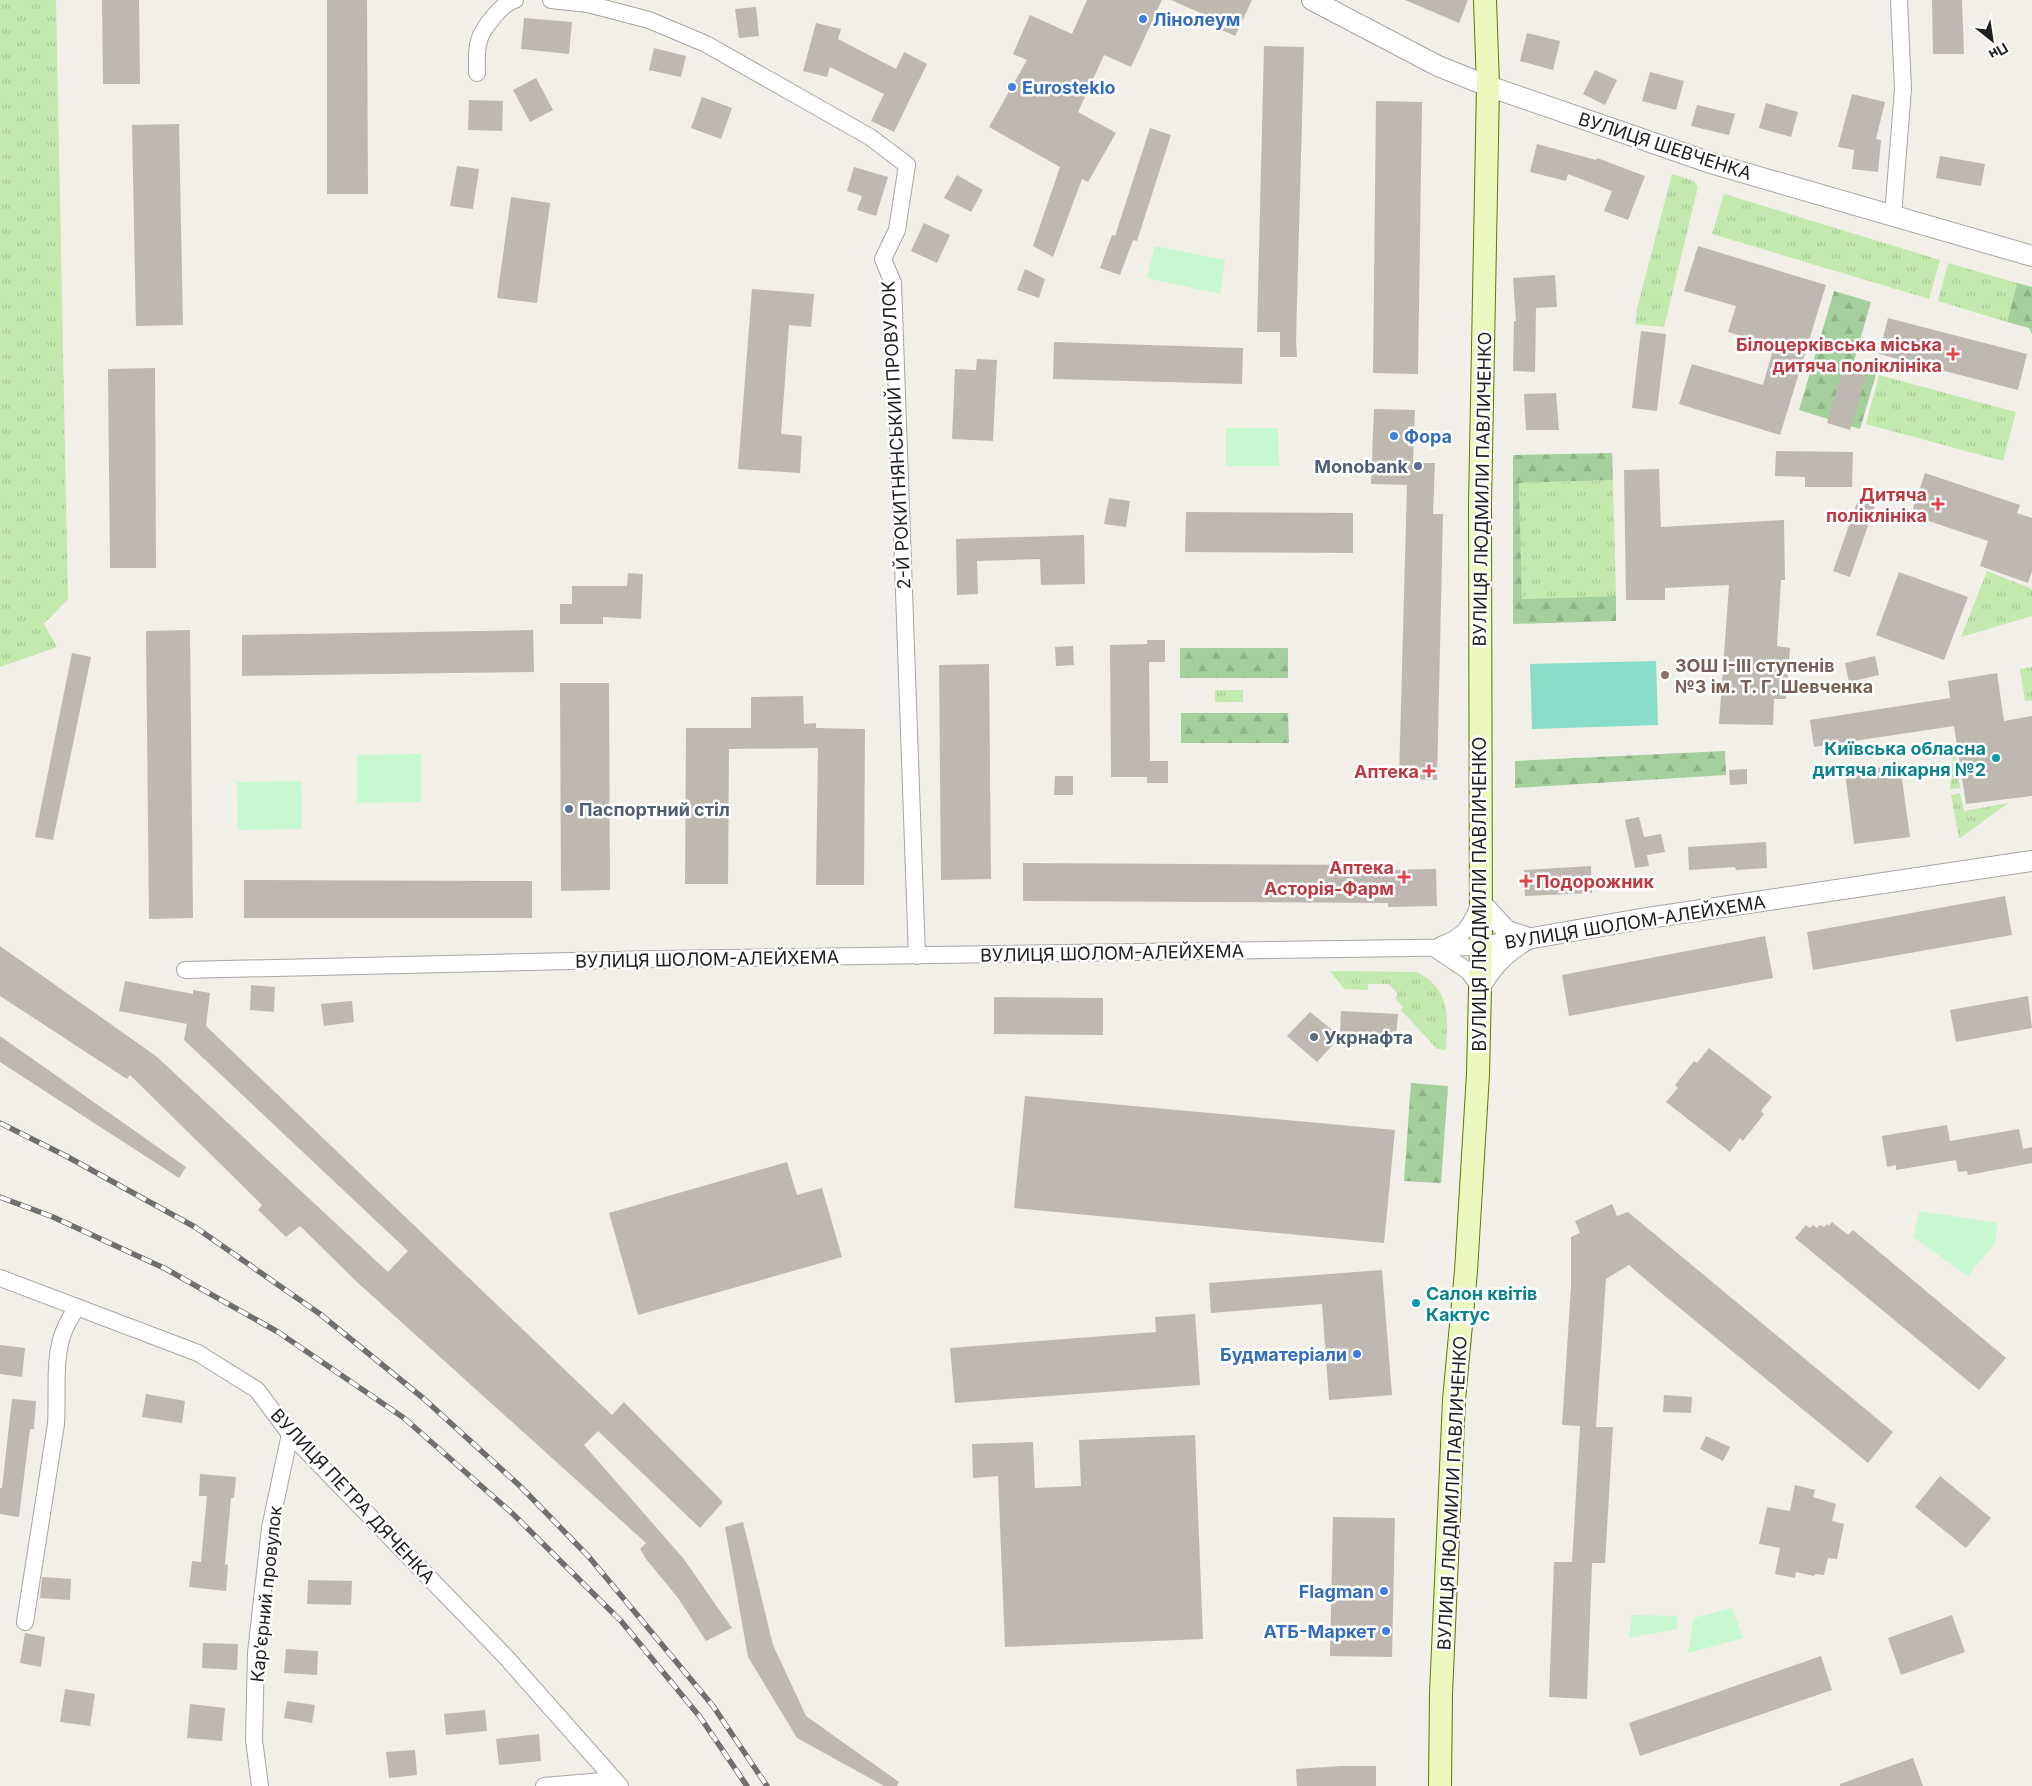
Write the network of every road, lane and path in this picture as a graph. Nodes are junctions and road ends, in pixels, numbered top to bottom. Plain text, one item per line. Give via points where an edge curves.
1 (515, 0) edge
2 (551, 0) edge
3 (1312, 0) edge
4 (1485, 0) edge
5 (1899, 0) edge
6 (476, 72) dead end
7 (1488, 86) junction
8 (1893, 215) junction
9 (2032, 256) edge
10 (2032, 861) edge
11 (1480, 903) junction
12 (1528, 938) junction
13 (1481, 947) junction
14 (1434, 948) junction
15 (917, 956) junction
16 (185, 970) dead end
17 (1480, 987) junction
18 (0, 1278) edge
19 (77, 1307) junction
20 (290, 1434) junction
21 (25, 1622) dead end
22 (617, 1783) edge
23 (260, 1786) edge
24 (544, 1786) edge
25 (1440, 1786) edge

1 - 6 street via 497,12 479,39
2 - 15 street, 2-Й РОКИТНЯНСЬКИЙ ПРОВУЛОК via 588,4 649,20 706,44 870,137 907,165 896,230 883,258 893,283
3 - 7 street, ВУЛИЦЯ ШЕВЧЕНКА via 1438,66
4 - 7 main road, ВУЛИЦЯ ЛЮДМИЛИ ПАВЛИЧЕНКО
5 - 8 street via 1903,89
7 - 8 street, ВУЛИЦЯ ШЕВЧЕНКА via 1714,164
7 - 11 main road, ВУЛИЦЯ ЛЮДМИЛИ ПАВЛИЧЕНКО via 1480,505
8 - 9 street, ВУЛИЦЯ ШЕВЧЕНКА
10 - 12 street, ВУЛИЦЯ ШОЛОМ-АЛЕЙХЕМА
11 - 12 street via 1507,932
11 - 13 main road, ВУЛИЦЯ ЛЮДМИЛИ ПАВЛИЧЕНКО
11 - 14 street via 1470,924 1457,939
12 - 13 street, ВУЛИЦЯ ШОЛОМ-АЛЕЙХЕМА
12 - 17 street via 1506,952
13 - 14 street, ВУЛИЦЯ ШОЛОМ-АЛЕЙХЕМА
13 - 17 main road, ВУЛИЦЯ ЛЮДМИЛИ ПАВЛИЧЕНКО
14 - 15 street, ВУЛИЦЯ ШОЛОМ-АЛЕЙХЕМА
14 - 17 street via 1468,971
15 - 16 street, ВУЛИЦЯ ШОЛОМ-АЛЕЙХЕМА
17 - 25 main road, ВУЛИЦЯ ЛЮДМИЛИ ПАВЛИЧЕНКО via 1466,1271 1454,1400 1440,1694
18 - 19 street, ВУЛИЦЯ ПЕТРА ДЯЧЕНКА
19 - 20 street, ВУЛИЦЯ ПЕТРА ДЯЧЕНКА via 198,1353 257,1390
19 - 21 street via 63,1332 56,1366 56,1424
20 - 22 street, ВУЛИЦЯ ПЕТРА ДЯЧЕНКА via 505,1656
20 - 23 street, Карʼєрний провулок via 270,1528 256,1653 254,1740
22 - 24 street

